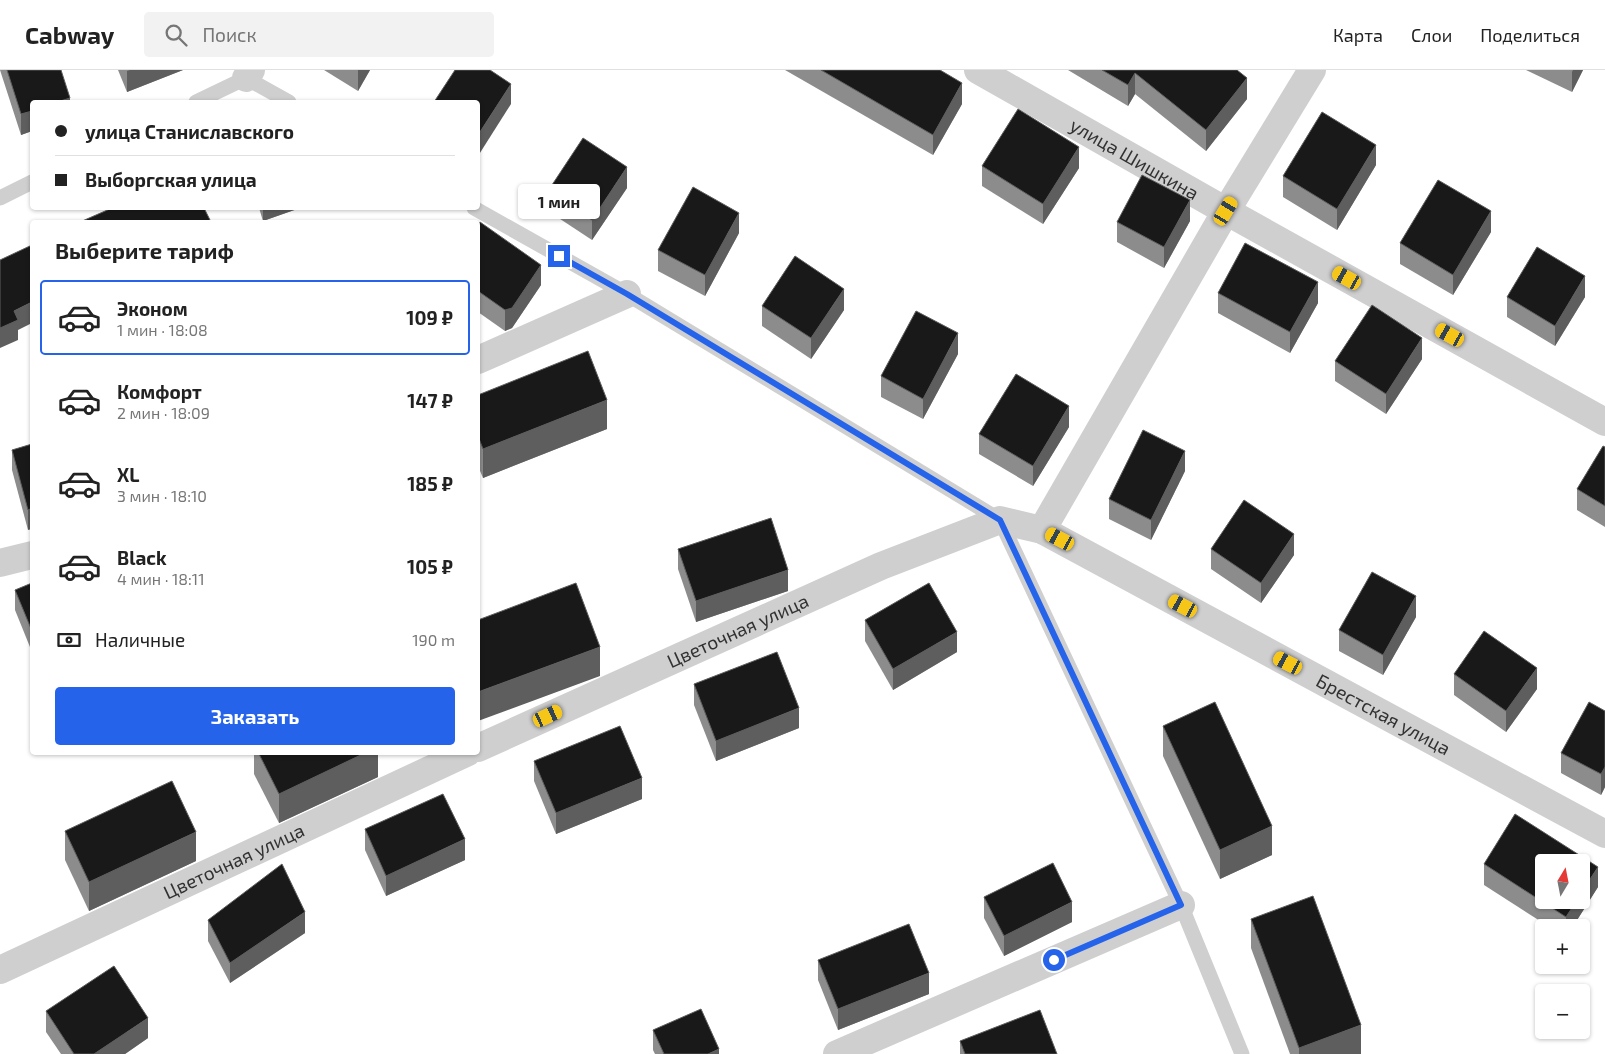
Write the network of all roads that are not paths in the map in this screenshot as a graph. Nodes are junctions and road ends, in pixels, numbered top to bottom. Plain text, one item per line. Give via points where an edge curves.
1 (978, 70) edge
2 (1312, 70) edge
3 (248, 74) edge
4 (200, 100) edge
5 (286, 100) edge
6 (30, 183) edge
7 (0, 198) edge
8 (478, 210) edge
9 (1226, 211) junction
10 (627, 294) junction
11 (480, 359) edge
12 (1605, 422) edge
13 (1000, 520) junction
14 (1042, 530) junction
15 (30, 556) edge
16 (0, 563) edge
17 (480, 747) edge
18 (462, 755) edge
19 (1605, 834) edge
20 (1181, 905) junction
21 (0, 970) edge
22 (837, 1054) edge
23 (1242, 1054) edge

1 - 9 street, улица Шишкина
2 - 9 street
3 - 4 lane
3 - 5 lane
6 - 7 lane
8 - 10 lane
9 - 12 street, улица Шишкина
9 - 14 street
10 - 11 street
10 - 13 lane
13 - 14 street, Брестская улица
13 - 17 street, Цветочная улица via 881,566
13 - 20 lane
14 - 19 street, Брестская улица
15 - 16 street
18 - 21 street, Цветочная улица
20 - 22 street
20 - 23 lane

